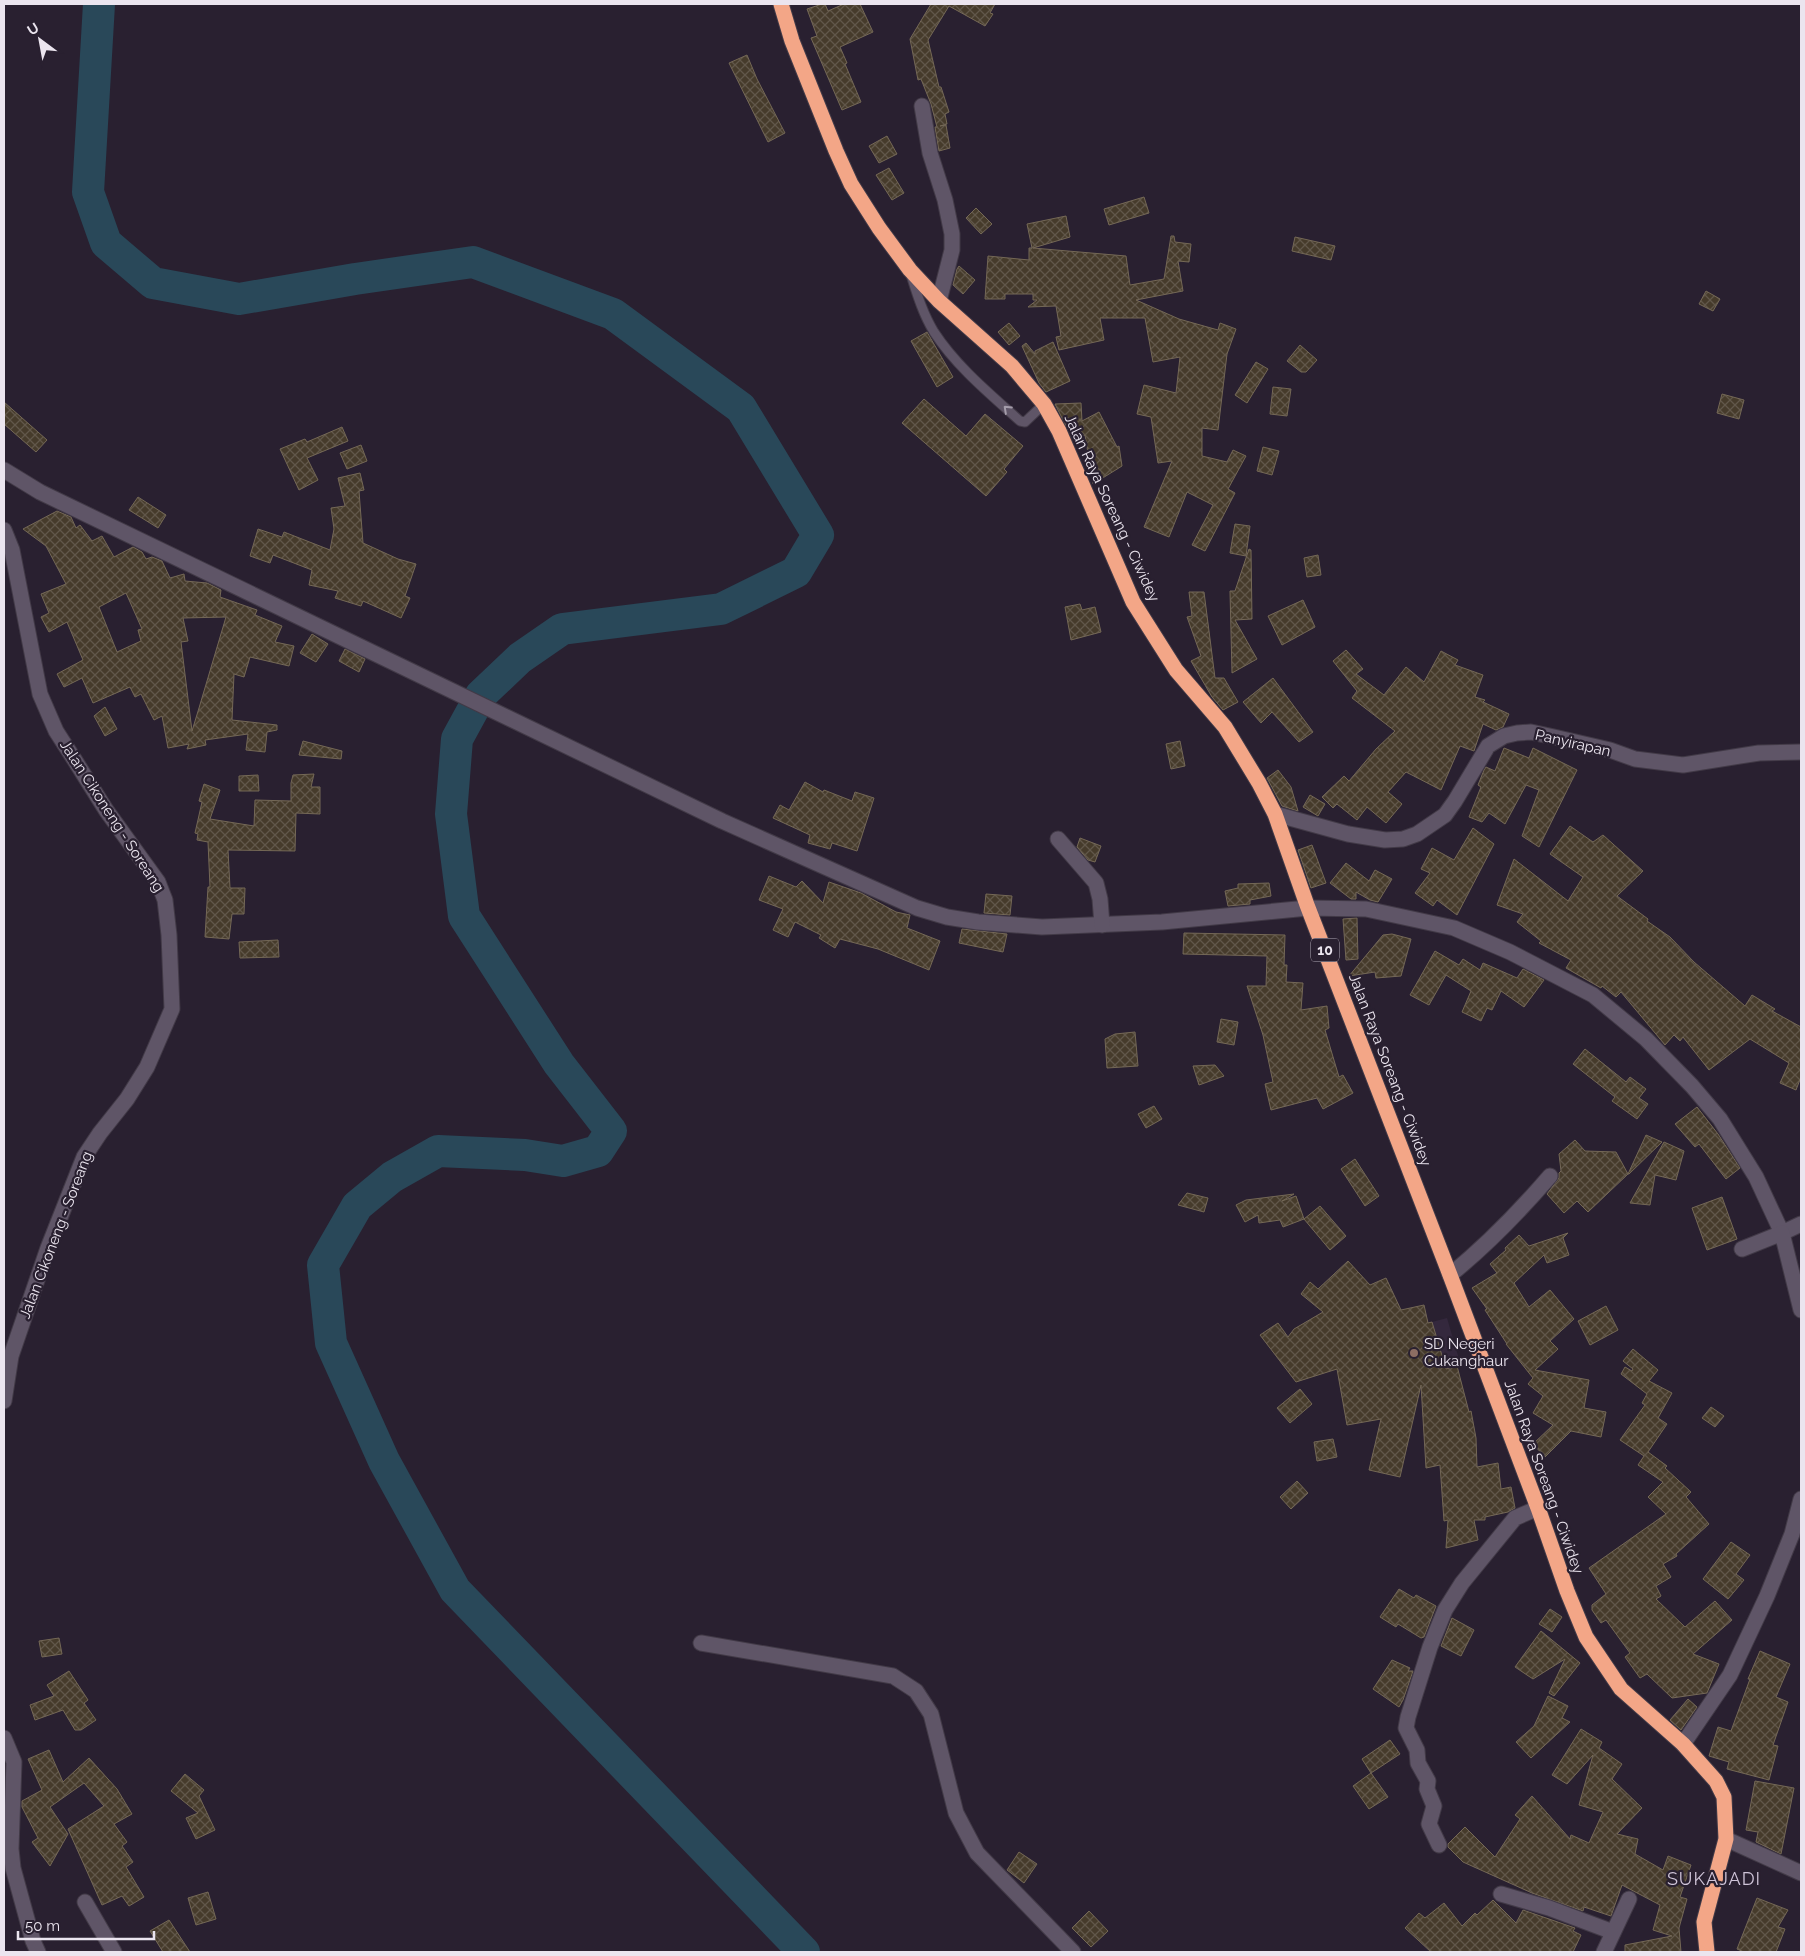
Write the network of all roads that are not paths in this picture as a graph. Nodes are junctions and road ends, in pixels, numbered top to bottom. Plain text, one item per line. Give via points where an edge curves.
1 (780, 4) edge
2 (922, 106) dead end
3 (910, 270) junction
4 (939, 301) junction
5 (1044, 404) junction
6 (4, 470) edge
7 (4, 530) edge
8 (1801, 752) edge
9 (1275, 814) junction
10 (1058, 839) dead end
11 (1308, 908) junction
12 (1102, 925) junction
13 (1550, 1176) dead end
14 (1801, 1224) edge
15 (1782, 1233) junction
16 (1742, 1249) dead end
17 (1450, 1275) junction
18 (1801, 1310) edge
19 (4, 1402) edge
20 (1801, 1499) edge
21 (1538, 1508) junction
22 (701, 1643) dead end
23 (4, 1738) edge
24 (1683, 1744) junction
25 (8, 1825) edge
26 (1726, 1839) junction
27 (1439, 1845) dead end
28 (1801, 1872) edge
29 (1501, 1894) dead end
30 (1629, 1899) dead end
31 (85, 1902) dead end
32 (1613, 1932) junction
33 (38, 1952) edge
34 (114, 1952) edge
35 (1073, 1952) edge
36 (1604, 1952) edge
37 (1707, 1952) edge

1 - 3 highway, Jalan Raya Soreang - Ciwidey / 10 via 851,184
2 - 4 street via 930,153 952,234 952,250
3 - 4 highway, Jalan Raya Soreang - Ciwidey / 10
5 -> 3 lane via 1025,422 1020,421 960,364 934,332 918,300
4 - 5 highway, Jalan Raya Soreang - Ciwidey / 10 via 1012,366
5 - 9 highway, Jalan Raya Soreang - Ciwidey / 10 via 1059,431 1133,602 1176,670 1225,727
6 - 12 street via 40,492 722,821 917,908 978,922 1042,927
7 - 19 street, Jalan Cikoneng - Soreang via 12,550 46,712 106,810 158,882 165,900 170,935 172,1009 147,1067 84,1157 11,1356
8 - 9 street, Panyirapan via 1759,753 1683,765 1635,759 1531,732 1517,733 1504,736 1488,746 1445,815 1417,834 1403,839 1386,840 1348,834
9 - 11 highway, Jalan Raya Soreang - Ciwidey / 10
10 - 12 street via 1096,883
11 - 12 street
11 - 15 street via 1366,909 1454,928 1488,941 1593,995 1646,1039 1720,1119 1756,1177
11 - 17 highway, Jalan Raya Soreang - Ciwidey / 10
13 - 17 street via 1512,1220
14 - 15 street
15 - 16 street
15 - 18 street
17 - 21 highway, Jalan Raya Soreang - Ciwidey / 10
20 - 24 street via 1792,1534 1767,1596 1730,1675
21 - 24 highway, Jalan Raya Soreang - Ciwidey / 10 via 1586,1638 1621,1689
21 - 27 street via 1515,1518 1462,1583 1445,1610 1408,1717 1406,1728 1417,1750 1418,1764 1428,1781 1427,1788 1434,1806 1429,1824
22 - 35 street via 893,1676 916,1691 931,1714 956,1813 977,1853
23 - 25 street via 14,1762
24 - 26 highway, Jalan Raya Soreang - Ciwidey / 10 via 1716,1781 1724,1797
25 - 33 street via 13,1868
26 - 28 street
26 - 37 highway, Jalan Raya Soreang - Ciwidey / 10 via 1704,1922
29 - 32 street
30 - 32 street
31 - 34 street
32 - 36 street

